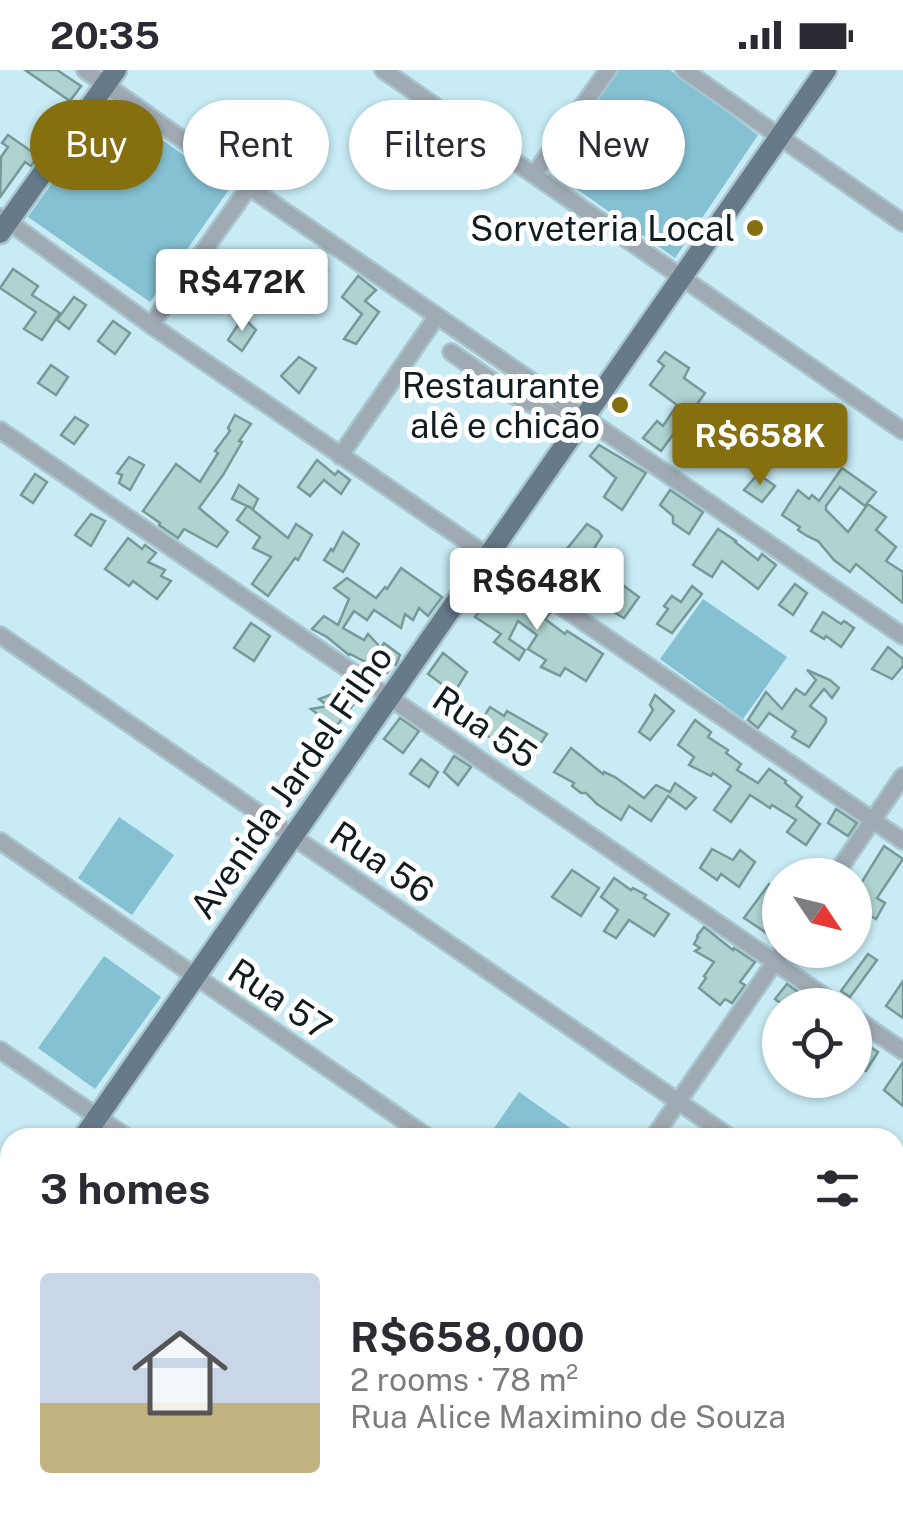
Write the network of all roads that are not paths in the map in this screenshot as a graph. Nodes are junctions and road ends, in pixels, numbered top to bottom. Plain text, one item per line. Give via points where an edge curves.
1 (85, 70) edge
2 (383, 70) edge
3 (608, 70) edge
4 (684, 70) edge
5 (826, 70) edge
6 (111, 78) edge
7 (183, 135) edge
8 (780, 137) junction
9 (535, 174) junction
10 (247, 190) edge
11 (253, 190) edge
12 (3, 224) edge
13 (903, 224) edge
14 (683, 277) junction
15 (437, 316) junction
16 (150, 325) junction
17 (451, 352) dead end
18 (581, 422) junction
19 (0, 430) edge
20 (903, 430) edge
21 (340, 456) junction
22 (488, 558) junction
23 (0, 635) edge
24 (903, 636) edge
25 (388, 698) junction
26 (903, 776) edge
27 (872, 820) junction
28 (292, 836) junction
29 (0, 840) edge
30 (903, 841) edge
31 (846, 858) edge
32 (762, 945) edge
33 (770, 968) edge
34 (792, 968) edge
35 (194, 976) junction
36 (817, 988) edge
37 (872, 1030) edge
38 (0, 1050) edge
39 (903, 1051) edge
40 (678, 1101) junction
41 (98, 1117) junction
42 (90, 1128) edge
43 (114, 1128) edge
44 (414, 1128) edge
45 (660, 1128) edge
46 (716, 1128) edge

1 - 6 street
2 - 9 street
3 - 9 street
4 - 8 street
5 - 8 main road, Avenida Jardel Filho
6 - 7 street
6 - 12 main road
8 - 13 street
8 - 14 main road, Avenida Jardel Filho
9 - 14 street
10 - 16 street
11 - 15 street
12 - 16 street
14 - 18 main road, Avenida Jardel Filho
14 - 20 street
15 - 18 street
15 - 21 street
16 - 21 street
17 - 18 street via 511,394
18 - 22 main road, Avenida Jardel Filho
18 - 24 street
19 - 25 street, Rua 55
21 - 22 street
22 - 25 main road, Avenida Jardel Filho
22 - 27 street
23 - 28 street, Rua 56
25 - 28 main road, Avenida Jardel Filho
25 - 32 street, Rua 55
26 - 27 street
27 - 30 street
27 - 31 street
28 - 35 main road, Avenida Jardel Filho
28 - 40 street, Rua 56
29 - 35 street, Rua 57
33 - 40 street
34 - 36 street, Rua 55
35 - 41 main road, Avenida Jardel Filho
35 - 44 street, Rua 57
37 - 39 street
38 - 41 street
40 - 45 street
40 - 46 street, Rua 56
41 - 42 main road, Avenida Jardel Filho
41 - 43 street

